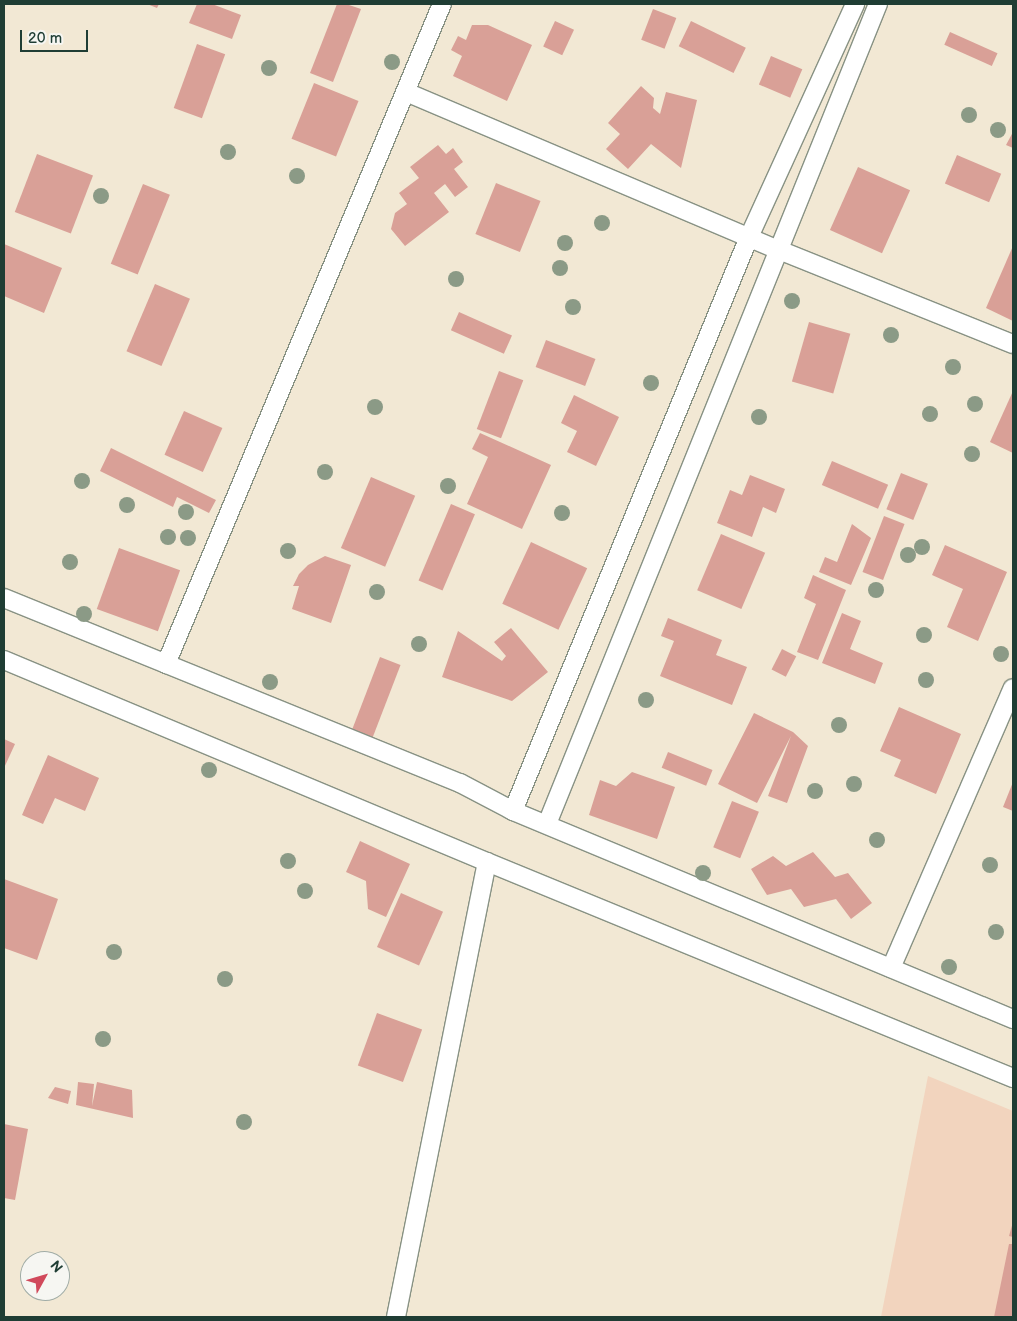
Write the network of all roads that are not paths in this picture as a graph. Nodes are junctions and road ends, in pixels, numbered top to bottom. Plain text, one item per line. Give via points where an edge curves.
1 (442, 4) edge
2 (855, 4) edge
3 (878, 4) edge
4 (406, 92) junction
5 (749, 237) junction
6 (779, 250) junction
7 (1013, 344) edge
8 (4, 598) edge
9 (4, 660) edge
10 (166, 664) junction
11 (1013, 688) edge
12 (513, 811) junction
13 (547, 824) junction
14 (487, 862) junction
15 (891, 968) junction
16 (1013, 1019) edge
17 (1013, 1078) edge
18 (396, 1317) edge

1 - 4 street
2 - 5 street
3 - 6 street
4 - 5 street
4 - 10 street
5 - 6 street
5 - 12 street
6 - 7 street
6 - 13 street
8 - 10 street
9 - 14 street
10 - 12 street via 460,783
11 - 15 street
12 - 13 street
13 - 15 street
14 - 17 street
14 - 18 street
15 - 16 street

